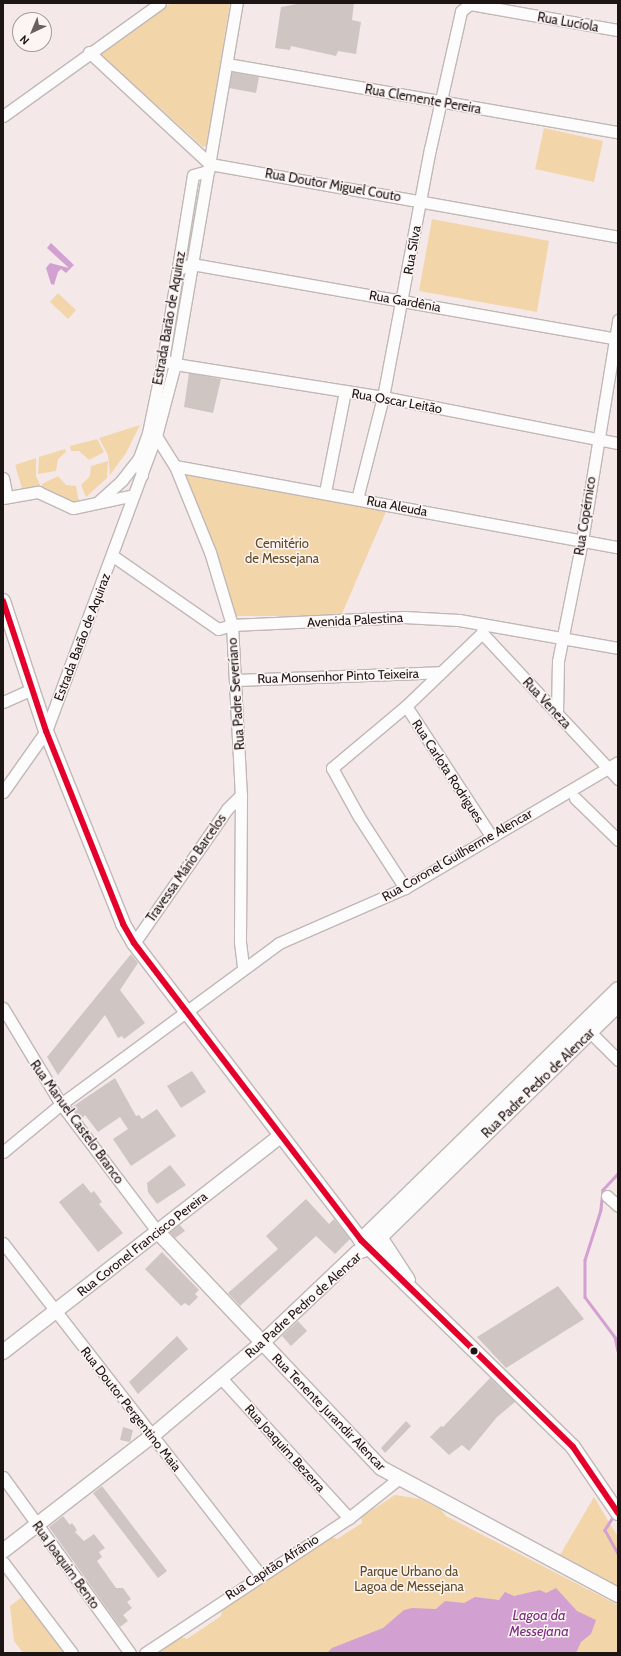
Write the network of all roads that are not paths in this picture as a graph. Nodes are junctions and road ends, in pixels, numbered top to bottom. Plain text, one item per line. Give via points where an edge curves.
1 (160, 3) edge
2 (237, 3) edge
3 (470, 4) joint
4 (618, 30) edge
5 (89, 52) junction
6 (228, 64) junction
7 (442, 102) junction
8 (3, 116) edge
9 (618, 132) edge
10 (209, 167) junction
11 (421, 200) junction
12 (618, 237) edge
13 (192, 264) junction
14 (178, 269) junction
15 (402, 300) junction
16 (186, 303) junction
17 (171, 311) junction
18 (618, 320) edge
19 (616, 339) edge
20 (163, 360) junction
21 (175, 364) junction
22 (345, 391) junction
23 (382, 397) junction
24 (153, 410) junction
25 (161, 420) junction
26 (156, 436) junction
27 (598, 439) junction
28 (618, 443) edge
29 (139, 458) junction
30 (175, 466) junction
31 (142, 474) junction
32 (3, 478) edge
33 (326, 487) dead end
34 (134, 495) junction
35 (5, 497) edge
36 (358, 499) junction
37 (98, 502) junction
38 (582, 541) junction
39 (618, 547) edge
40 (113, 556) junction
41 (3, 602) edge
42 (232, 625) junction
43 (483, 629) junction
44 (563, 638) junction
45 (618, 648) edge
46 (440, 672) junction
47 (236, 680) junction
48 (32, 689) junction
49 (3, 702) edge
50 (406, 706) junction
51 (557, 713) junction
52 (46, 731) junction
53 (618, 762) edge
54 (607, 768) junction
55 (618, 779) edge
56 (3, 792) edge
57 (241, 795) junction
58 (575, 798) dead end
59 (491, 836) junction
60 (618, 840) edge
61 (405, 888) junction
62 (134, 943) junction
63 (243, 966) junction
64 (618, 989) edge
65 (618, 1005) edge
66 (3, 1008) edge
67 (184, 1011) junction
68 (586, 1028) junction
69 (618, 1060) edge
70 (61, 1104) junction
71 (280, 1136) junction
72 (3, 1152) edge
73 (420, 1191) junction
74 (607, 1196) dead end
75 (618, 1206) edge
76 (157, 1231) junction
77 (380, 1237) junction
78 (3, 1243) edge
79 (365, 1244) junction
80 (414, 1292) junction
81 (55, 1311) junction
82 (262, 1343) junction
83 (3, 1352) edge
84 (221, 1378) junction
85 (152, 1436) junction
86 (3, 1476) edge
87 (398, 1479) junction
88 (618, 1513) edge
89 (349, 1518) junction
90 (37, 1525) junction
91 (3, 1551) edge
92 (3, 1562) edge
93 (260, 1574) junction
94 (618, 1595) edge
95 (72, 1653) edge
96 (130, 1653) edge
97 (145, 1653) edge

1 - 5 street
2 - 6 street, Estrada Barão de Aquiraz
3 - 4 street, Rua Lucíola
3 - 7 street, Rua Sílva via 461,11 457,22
5 - 8 street
5 - 10 street
6 - 7 street, Rua Clemente Pereira
6 - 10 street, Estrada Barão de Aquiraz
7 - 9 street, Rua Clemente Pereira
7 - 11 street, Rua Sílva
10 - 11 street, Rua Doutor Miguel Couto
10 - 13 street, Estrada Barão de Aquiraz
10 - 14 street, Estrada Barão de Aquiraz via 193,175
11 - 12 street, Rua Doutor Miguel Couto
11 - 15 street, Rua Sílva
13 - 14 street
13 - 15 street, Rua Gardênia
13 - 16 street, Estrada Barão de Aquiraz
14 - 17 street, Estrada Barão de Aquiraz
15 - 19 street, Rua Gardênia
15 - 23 street, Rua Sílva
16 - 17 street
16 - 21 street, Estrada Barão de Aquiraz
17 - 20 street, Estrada Barão de Aquiraz
18 - 19 street, Rua Copérnico
19 - 27 street, Rua Copérnico
20 - 21 street, Rua Oscar Leitão
20 - 24 street, Estrada Barão de Aquiraz
21 - 22 street, Rua Oscar Leitão
21 - 25 street, Estrada Barão de Aquiraz
22 - 23 street, Rua Oscar Leitão
22 - 33 street
23 - 27 street, Rua Oscar Leitão
23 - 36 street, Rua Sílva
24 - 25 street
24 - 29 street, Estrada Barão de Aquiraz
25 - 26 street, Estrada Barão de Aquiraz
26 - 30 street, Rua Padre Severíano
26 - 31 street, Estrada Barão de Aquiraz
27 - 28 street, Rua Oscar Leitão
27 - 38 street, Rua Copérnico
29 - 31 street, Estrada Barão de Aquiraz
29 - 37 street via 122,480
30 - 36 street, Rua Aleuda
30 - 42 street, Rua Padre Severíano via 210,552
31 - 34 street, Estrada Barão de Aquiraz
32 - 35 street
34 - 37 street
34 - 40 street, Estrada Barão de Aquiraz
35 - 37 street via 38,492 73,508
36 - 38 street, Rua Aleuda
38 - 39 street, Rua Aleuda
38 - 44 street, Rua Copérnico
40 - 42 street, Avenida Palestina via 218,628
40 - 52 street, Estrada Barão de Aquiraz
41 - 48 main road
42 - 43 street, Avenida Palestina via 404,617
42 - 47 street, Rua Padre Severíano
43 - 44 street, Avenida Palestina
43 - 46 street
43 - 51 street, Rua Veneza
44 - 45 street, Avenida Palestina
44 - 51 street, Rua Copérnico via 556,675
46 - 47 street, Rua Monsenhor Pinto Teixeira
46 - 50 street
47 - 57 street, Rua Padre Severíano
48 - 49 street
48 - 52 main road
50 - 59 street, Rua Carlota Rodrigues
50 - 61 street via 333,765 334,775
51 - 54 street, Rua Veneza
52 - 56 street, Estrada Barão de Aquiraz
52 - 62 main road via 123,924
53 - 54 street, Rua Coronel Guilherme Alencar
54 - 55 street, Rua Veneza
54 - 59 street, Rua Coronel Guilherme Alencar
57 - 62 street, Travessa Mário Barcelos via 227,809
57 - 63 street, Rua Padre Severíano via 240,942
58 - 60 street
59 - 61 street, Rua Coronel Guilherme Alencar
61 - 63 street, Rua Coronel Guilherme Alencar via 291,936
62 - 67 main road
63 - 67 street, Rua Coronel Guilherme Alencar
64 - 68 main road, Rua Padre Pedro de Alencar
65 - 68 main road, Rua Padre Pedro de Alencar
66 - 70 street, Rua Manuel Castelo Branco
67 - 70 street, Rua Coronel Guilherme Alencar
67 - 71 main road
68 - 69 street
68 - 73 main road, Rua Padre Pedro de Alencar
70 - 72 street, Rua Coronel Guilherme Alencar
70 - 76 street, Rua Manuel Castelo Branco
71 - 76 main road, Rua Coronel Francisco Pereira
71 - 79 main road
73 - 77 main road, Rua Padre Pedro de Alencar
73 - 79 main road, Rua Padre Pedro de Alencar
74 - 75 street
76 - 81 main road, Rua Coronel Francisco Pereira
76 - 82 main road, Rua Tenente Jurandir Alencar
77 - 79 main road, Rua Padre Pedro de Alencar
77 - 80 main road
78 - 81 street, Rua Doutor Pergentino Maia
79 - 80 main road
79 - 82 main road, Rua Padre Pedro de Alencar
80 - 88 main road via 573,1447
81 - 83 main road, Rua Coronel Francisco Pereira
81 - 85 street, Rua Doutor Pergentino Maia
82 - 84 main road, Rua Padre Pedro de Alencar
82 - 87 main road, Rua Tenente Jurandir Alencar via 365,1453
84 - 85 main road, Rua Padre Pedro de Alencar
84 - 89 street, Rua Joaquim Bezerra
85 - 90 main road, Rua Padre Pedro de Alencar
85 - 93 street, Rua Doutor Pergentino Maia
86 - 90 street, Rua Joaquim Bento
87 - 89 street, Rua Capitão Afrânio
87 - 94 main road, Rua Tenente Jurandir Alencar
89 - 93 street, Rua Capitão Afrânio
90 - 91 main road, Rua Padre Pedro de Alencar
90 - 96 street, Rua Joaquim Bento
92 - 95 street
93 - 97 street, Rua Capitão Afrânio

